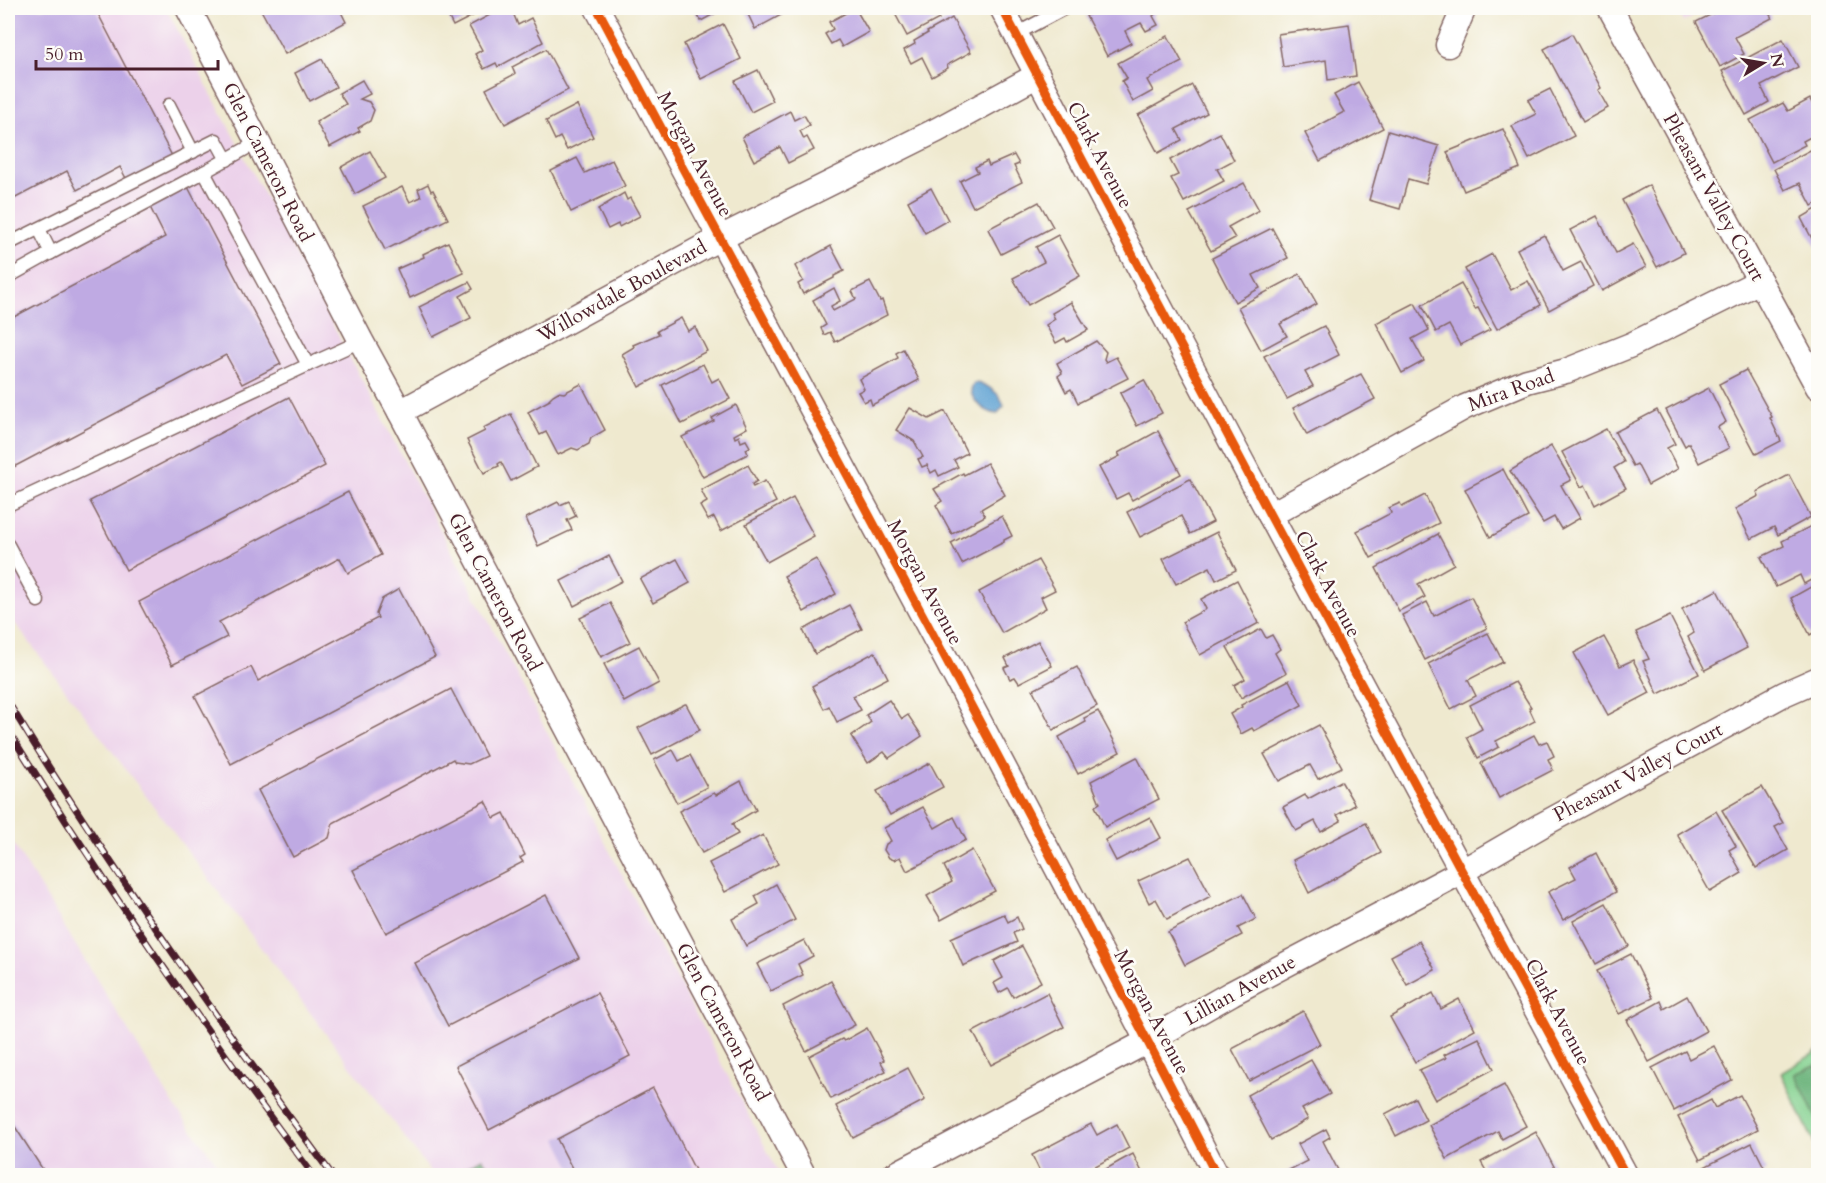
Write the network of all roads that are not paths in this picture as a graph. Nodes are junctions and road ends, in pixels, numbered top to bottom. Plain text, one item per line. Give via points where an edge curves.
1 (188, 8) edge
2 (597, 8) edge
3 (1002, 8) edge
4 (1062, 8) edge
5 (1464, 8) edge
6 (1610, 8) edge
7 (1016, 34) junction
8 (1448, 45) dead end
9 (1038, 75) junction
10 (169, 105) dead end
11 (258, 142) junction
12 (193, 152) junction
13 (227, 160) junction
14 (204, 172) junction
15 (39, 230) junction
16 (720, 238) junction
17 (8, 244) edge
18 (51, 253) junction
19 (8, 277) edge
20 (1760, 281) junction
21 (361, 341) junction
22 (308, 364) junction
23 (1818, 387) edge
24 (400, 412) junction
25 (8, 505) edge
26 (1270, 514) junction
27 (8, 545) edge
28 (38, 601) dead end
29 (1818, 679) edge
30 (1461, 872) junction
31 (1148, 1041) junction
32 (804, 1176) edge
33 (892, 1176) edge
34 (1217, 1176) edge
35 (1626, 1176) edge

1 - 11 street, Glen Cameron Road
2 - 16 street, Morgan Avenue
3 - 7 street, Clark Avenue
4 - 7 lane
5 - 8 street
6 - 20 street, Pheasant Valley Court
7 - 9 street, Clark Avenue
9 - 16 street, Willowdale Boulevard
9 - 26 street, Clark Avenue
10 - 12 lane
11 - 13 lane
11 - 21 street, Glen Cameron Road
12 - 13 lane via 216,140
12 - 15 lane
13 - 14 lane
14 - 18 lane
14 - 22 lane
15 - 17 lane
15 - 18 lane
16 - 24 street, Willowdale Boulevard
16 - 31 street, Morgan Avenue
18 - 19 lane
20 - 23 street, Pheasant Valley Court
20 - 26 street, Mira Road via 1631,345 1465,407
21 - 22 lane
21 - 24 street, Glen Cameron Road
22 - 25 lane
24 - 32 street, Glen Cameron Road
26 - 30 street, Clark Avenue
27 - 28 lane
29 - 30 street, Pheasant Valley Court
30 - 31 street, Lillian Avenue
30 - 35 street, Clark Avenue
31 - 33 street, Lillian Avenue
31 - 34 street, Morgan Avenue

